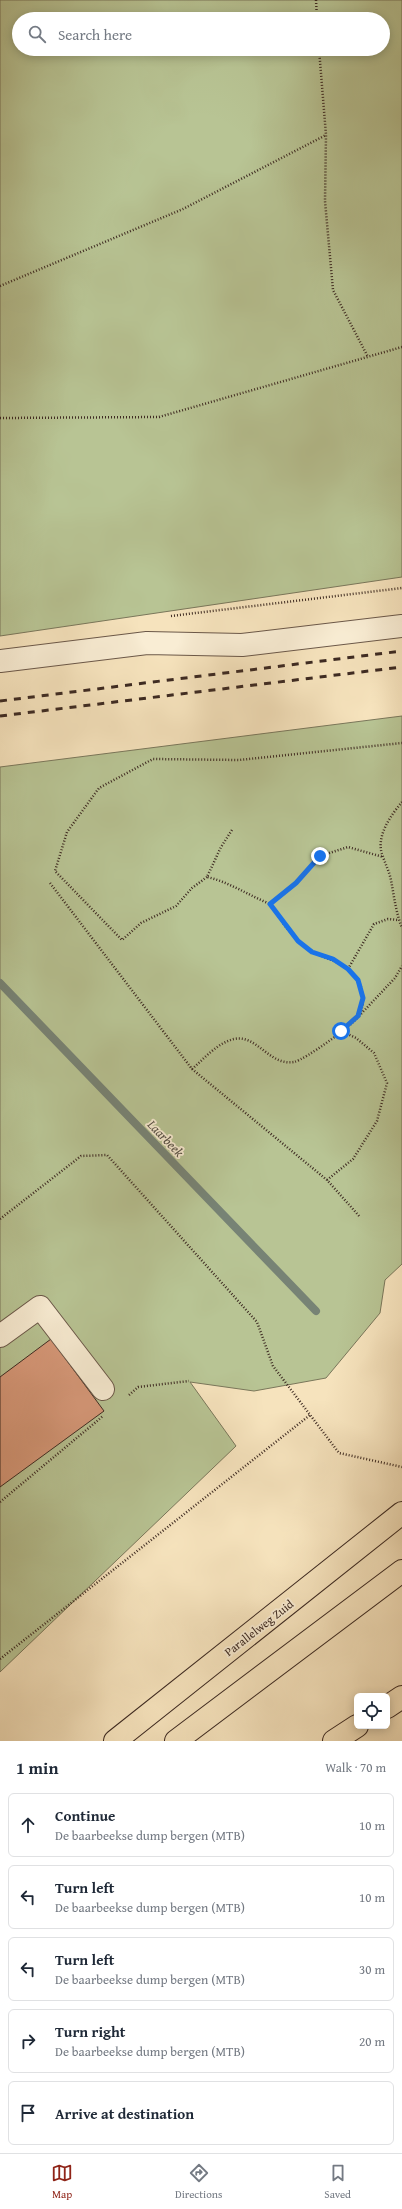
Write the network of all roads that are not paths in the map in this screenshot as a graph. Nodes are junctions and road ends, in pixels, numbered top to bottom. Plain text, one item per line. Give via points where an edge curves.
1 (402, 626) edge
2 (0, 661) edge
3 (0, 1336) edge
4 (103, 1389) dead end
5 (402, 1513) edge
6 (402, 1571) edge
7 (402, 1697) edge
8 (390, 1705) edge
9 (354, 1728) edge
10 (115, 1741) edge
11 (176, 1741) edge
12 (334, 1741) edge

1 - 2 lane via 242,645 147,643
3 - 4 lane via 40,1307
5 - 10 highway, Parallelweg Zuid
6 - 11 highway
7 - 8 highway
9 - 12 highway

